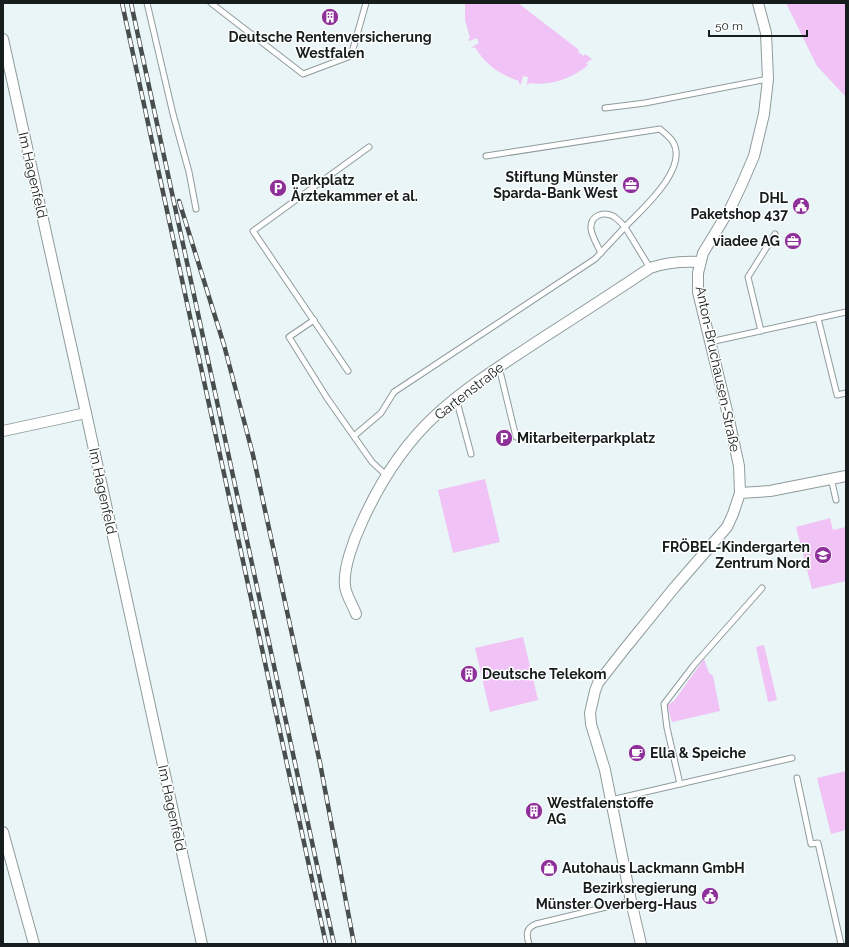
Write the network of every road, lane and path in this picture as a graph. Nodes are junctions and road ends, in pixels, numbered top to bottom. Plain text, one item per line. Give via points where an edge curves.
1 (148, 3) edge
2 (211, 3) edge
3 (366, 3) edge
4 (758, 3) edge
5 (3, 39) edge
6 (768, 79) junction
7 (605, 108) dead end
8 (369, 147) dead end
9 (486, 156) dead end
10 (196, 210) dead end
11 (625, 227) junction
12 (775, 234) dead end
13 (601, 253) junction
14 (700, 262) junction
15 (650, 268) junction
16 (846, 312) edge
17 (818, 318) junction
18 (314, 320) junction
19 (761, 331) junction
20 (710, 342) junction
21 (499, 367) junction
22 (348, 371) dead end
23 (846, 393) edge
24 (456, 398) junction
25 (86, 413) junction
26 (3, 431) edge
27 (354, 436) junction
28 (516, 437) dead end
29 (471, 454) dead end
30 (386, 475) junction
31 (846, 476) edge
32 (831, 478) junction
33 (740, 493) junction
34 (836, 500) dead end
35 (762, 588) dead end
36 (356, 614) dead end
37 (792, 758) dead end
38 (797, 778) dead end
39 (680, 784) junction
40 (611, 800) junction
41 (3, 832) edge
42 (631, 901) junction
43 (34, 944) edge
44 (202, 944) edge
45 (529, 944) edge
46 (641, 944) edge
47 (841, 944) edge

1 - 10 lane
2 - 3 lane via 303,74 350,56
4 - 6 street via 766,33
5 - 25 street, Im Hagenfeld
6 - 7 lane via 646,103
6 - 14 street, Anton-Bruchausen-Straße via 764,114 754,156
8 - 18 lane via 253,231
9 - 11 lane via 660,129 670,138 675,148 672,170 662,188
11 - 13 lane
11 - 13 lane via 611,215 601,214 593,219 591,231
11 - 15 lane
12 - 19 lane via 748,277
13 - 27 lane via 394,392 381,413
14 - 15 street, Gartenstraße via 667,262
14 - 20 street, Anton-Bruchausen-Straße via 698,292
15 - 21 street, Gartenstraße
16 - 17 lane
17 - 19 lane
17 - 23 lane via 837,395
18 - 22 lane
18 - 27 lane via 289,337
19 - 20 lane
20 - 33 street, Anton-Bruchausen-Straße via 739,466
21 - 24 street, Gartenstraße
21 - 28 lane
24 - 29 lane
24 - 30 street, Gartenstraße via 420,432
25 - 26 street
25 - 44 street, Im Hagenfeld
27 - 30 lane via 372,462
30 - 36 street, Gartenstraße via 369,505 350,553 345,588
31 - 32 street
32 - 33 street via 770,491
32 - 34 lane
33 - 40 street, Anton-Bruchausen-Straße via 727,527 598,683 592,700 591,724
35 - 39 lane via 694,665 664,704 666,728
37 - 39 lane
38 - 47 lane via 811,844 818,843
39 - 40 lane
40 - 42 street, Anton-Bruchausen-Straße
41 - 43 street
42 - 45 lane via 531,926 527,935
42 - 46 street, Anton-Bruchausen-Straße

